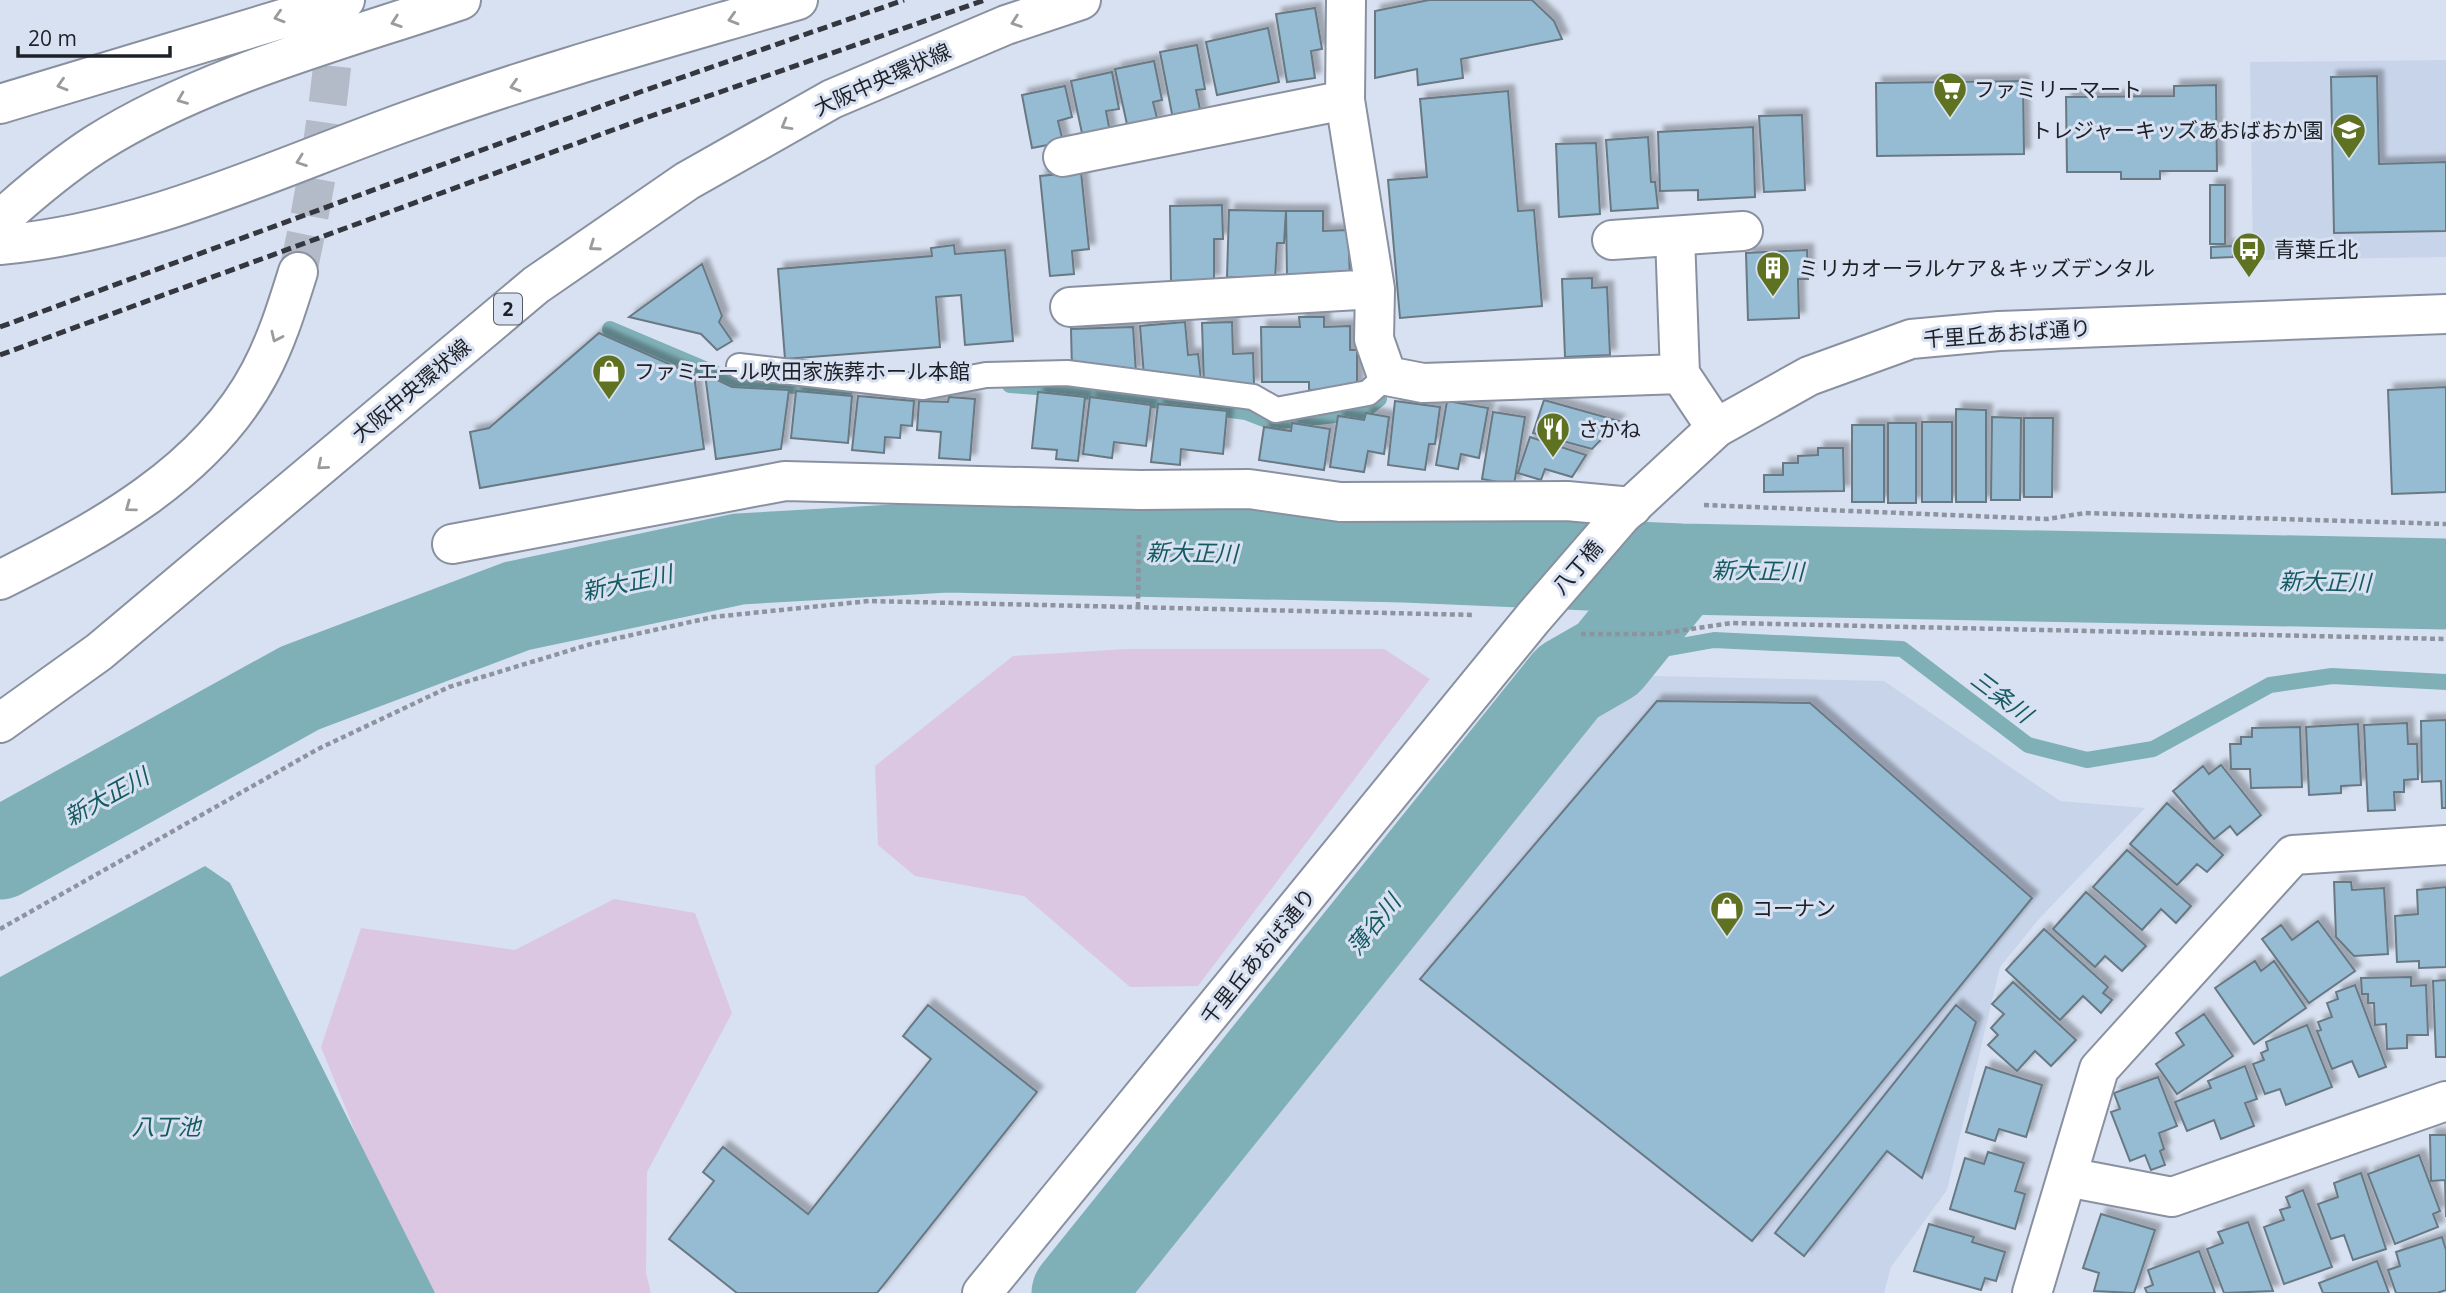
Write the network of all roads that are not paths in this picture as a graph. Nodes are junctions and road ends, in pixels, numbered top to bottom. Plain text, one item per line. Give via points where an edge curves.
1 (345, 0) edge
2 (461, 0) edge
3 (798, 0) edge
4 (1081, 0) edge
5 (1346, 0) edge
6 (1345, 100) junction
7 (0, 104) edge
8 (1063, 157) dead end
9 (0, 220) edge
10 (1743, 231) dead end
11 (1675, 236) junction
12 (1612, 240) dead end
13 (0, 245) edge
14 (298, 272) tunnel mouth
15 (1375, 289) junction
16 (1070, 307) dead end
17 (2446, 314) edge
18 (739, 366) dead end
19 (1680, 374) junction
20 (1387, 376) junction
21 (1716, 428) junction
22 (1627, 511) junction
23 (452, 544) dead end
24 (0, 580) edge
25 (1533, 618) joint
26 (0, 723) edge
27 (2446, 845) edge
28 (2446, 1101) edge
29 (2067, 1177) junction
30 (982, 1293) edge
31 (2032, 1293) edge

1 -> 7 main road
2 -> 9 main road via 167,106 96,144
3 -> 13 main road via 421,116 190,205 122,225
4 -> 26 main road, 大阪中央環状線 / 2 via 1006,25 832,99 687,181 536,285 99,652
5 - 6 main road
6 - 8 main road
6 - 15 main road
10 - 11 main road
11 - 12 main road
11 - 19 main road
14 -> 24 main road via 282,324 259,374 223,424 183,466 126,511
15 - 16 main road
15 - 20 main road via 1374,339
17 - 21 main road, 千里丘あおば通り via 1999,331 1911,339 1809,376
18 - 20 lane via 923,387 986,374 1067,373 1252,397 1276,410 1368,393
19 - 20 main road via 1423,383
19 - 21 main road
21 - 22 main road, 千里丘あおば通り
22 - 23 main road via 1567,501 1340,502 1249,489 785,481
22 - 25 main road, 八丁橋
25 - 30 main road, 千里丘あおば通り
27 - 29 main road via 2293,855 2099,1069
28 - 29 main road via 2172,1197
29 - 31 main road

